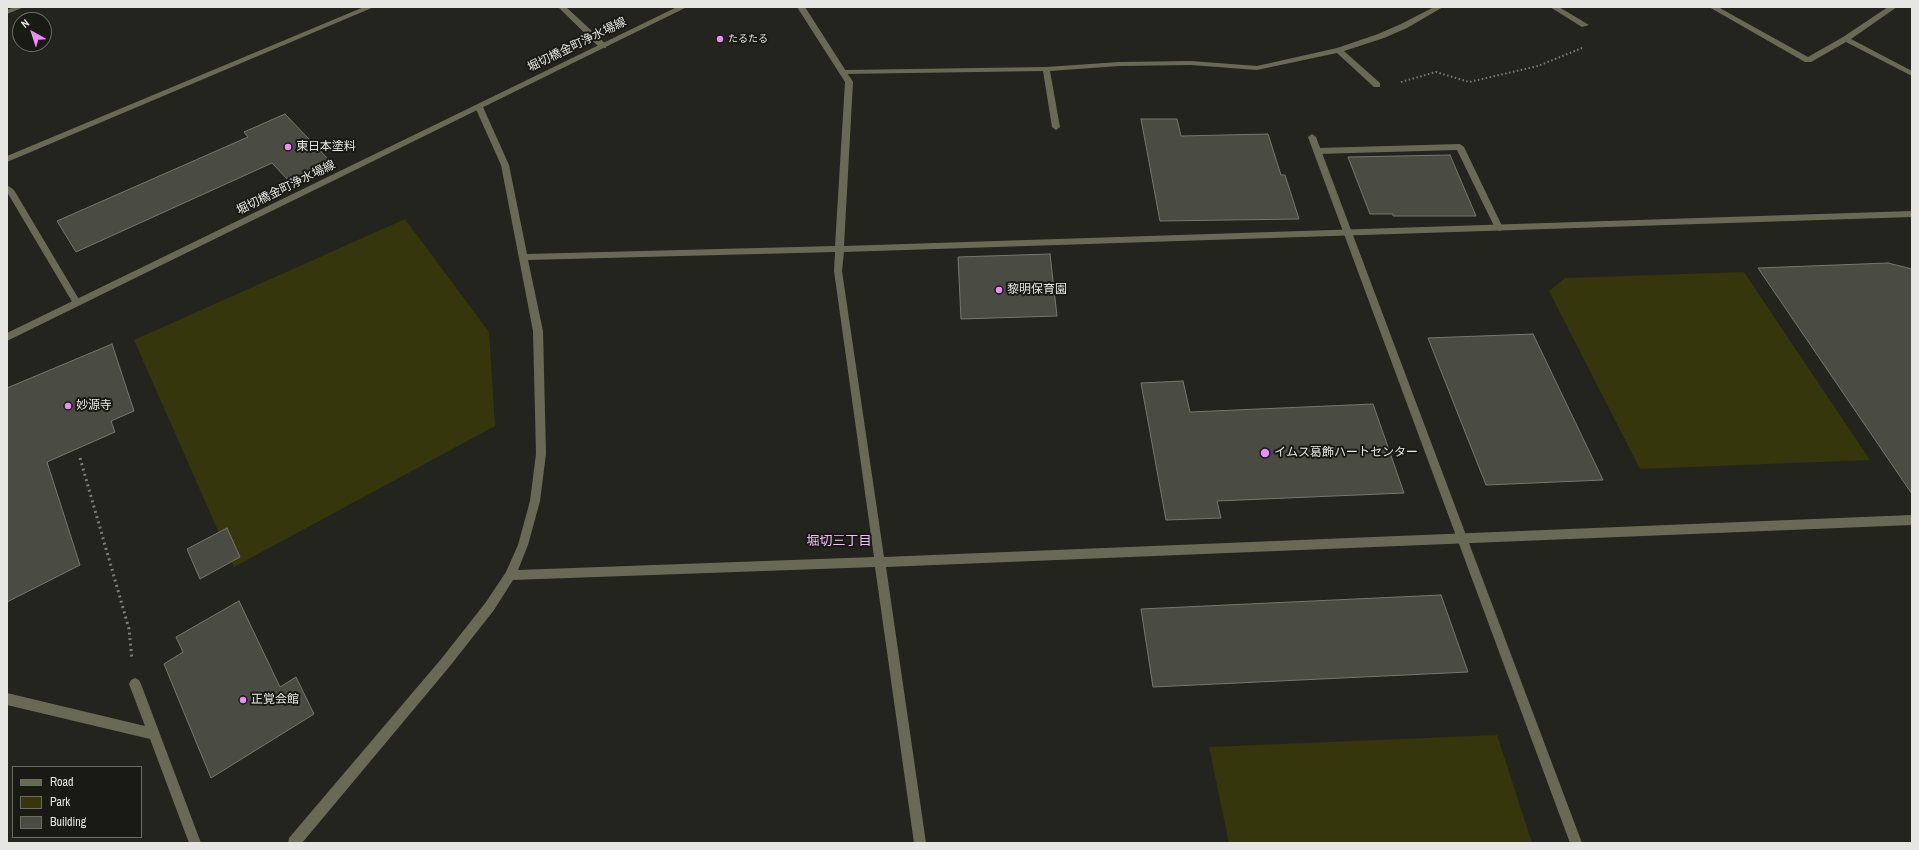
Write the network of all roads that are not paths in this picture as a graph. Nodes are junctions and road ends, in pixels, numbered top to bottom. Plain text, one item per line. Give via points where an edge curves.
1 (20, 7) edge
2 (370, 7) edge
3 (562, 7) edge
4 (683, 7) edge
5 (801, 7) edge
6 (1439, 7) edge
7 (1554, 7) edge
8 (1713, 7) edge
9 (1893, 7) edge
10 (7, 12) edge
11 (1585, 25) road end
12 (1846, 39) junction
13 (603, 46) junction
14 (1339, 50) junction
15 (1046, 69) junction
16 (843, 72) junction
17 (1912, 74) edge
18 (1377, 85) road end
19 (479, 107) junction
20 (1056, 127) dead end
21 (1312, 137) dead end
22 (1318, 151) junction
23 (7, 159) edge
24 (7, 188) edge
25 (1912, 214) edge
26 (1499, 228) junction
27 (1348, 233) junction
28 (839, 249) junction
29 (524, 257) junction
30 (77, 303) junction
31 (7, 337) edge
32 (1912, 520) edge
33 (1463, 537) junction
34 (880, 562) junction
35 (510, 575) junction
36 (135, 684) road end
37 (7, 699) edge
38 (154, 734) junction
39 (195, 843) edge
40 (294, 843) edge
41 (920, 843) edge
42 (1576, 843) edge

1 - 10 street
2 - 23 street
3 - 13 street
4 - 13 street, 堀切橋金町浄水場線
5 - 16 street
6 - 14 street via 1381,36
7 - 11 street
8 - 12 street via 1808,60
9 - 12 street
12 - 17 street
13 - 19 street, 堀切橋金町浄水場線
14 - 15 street via 1257,68 1191,63
14 - 18 street
15 - 16 street
15 - 20 street
16 - 28 street via 849,82
19 - 29 street via 505,165
19 - 30 street, 堀切橋金町浄水場線
21 - 22 street
22 - 26 street via 1460,147
22 - 27 street
24 - 30 street
25 - 26 street
26 - 27 street
27 - 28 street
27 - 33 street
28 - 29 street
28 - 34 street via 838,271
29 - 35 street via 538,332 541,454 535,501 523,545
30 - 31 street, 堀切橋金町浄水場線
32 - 33 street
33 - 34 street
33 - 42 street
34 - 35 street
34 - 41 street
35 - 40 street via 490,606 446,662
36 - 38 street
37 - 38 street
38 - 39 street

